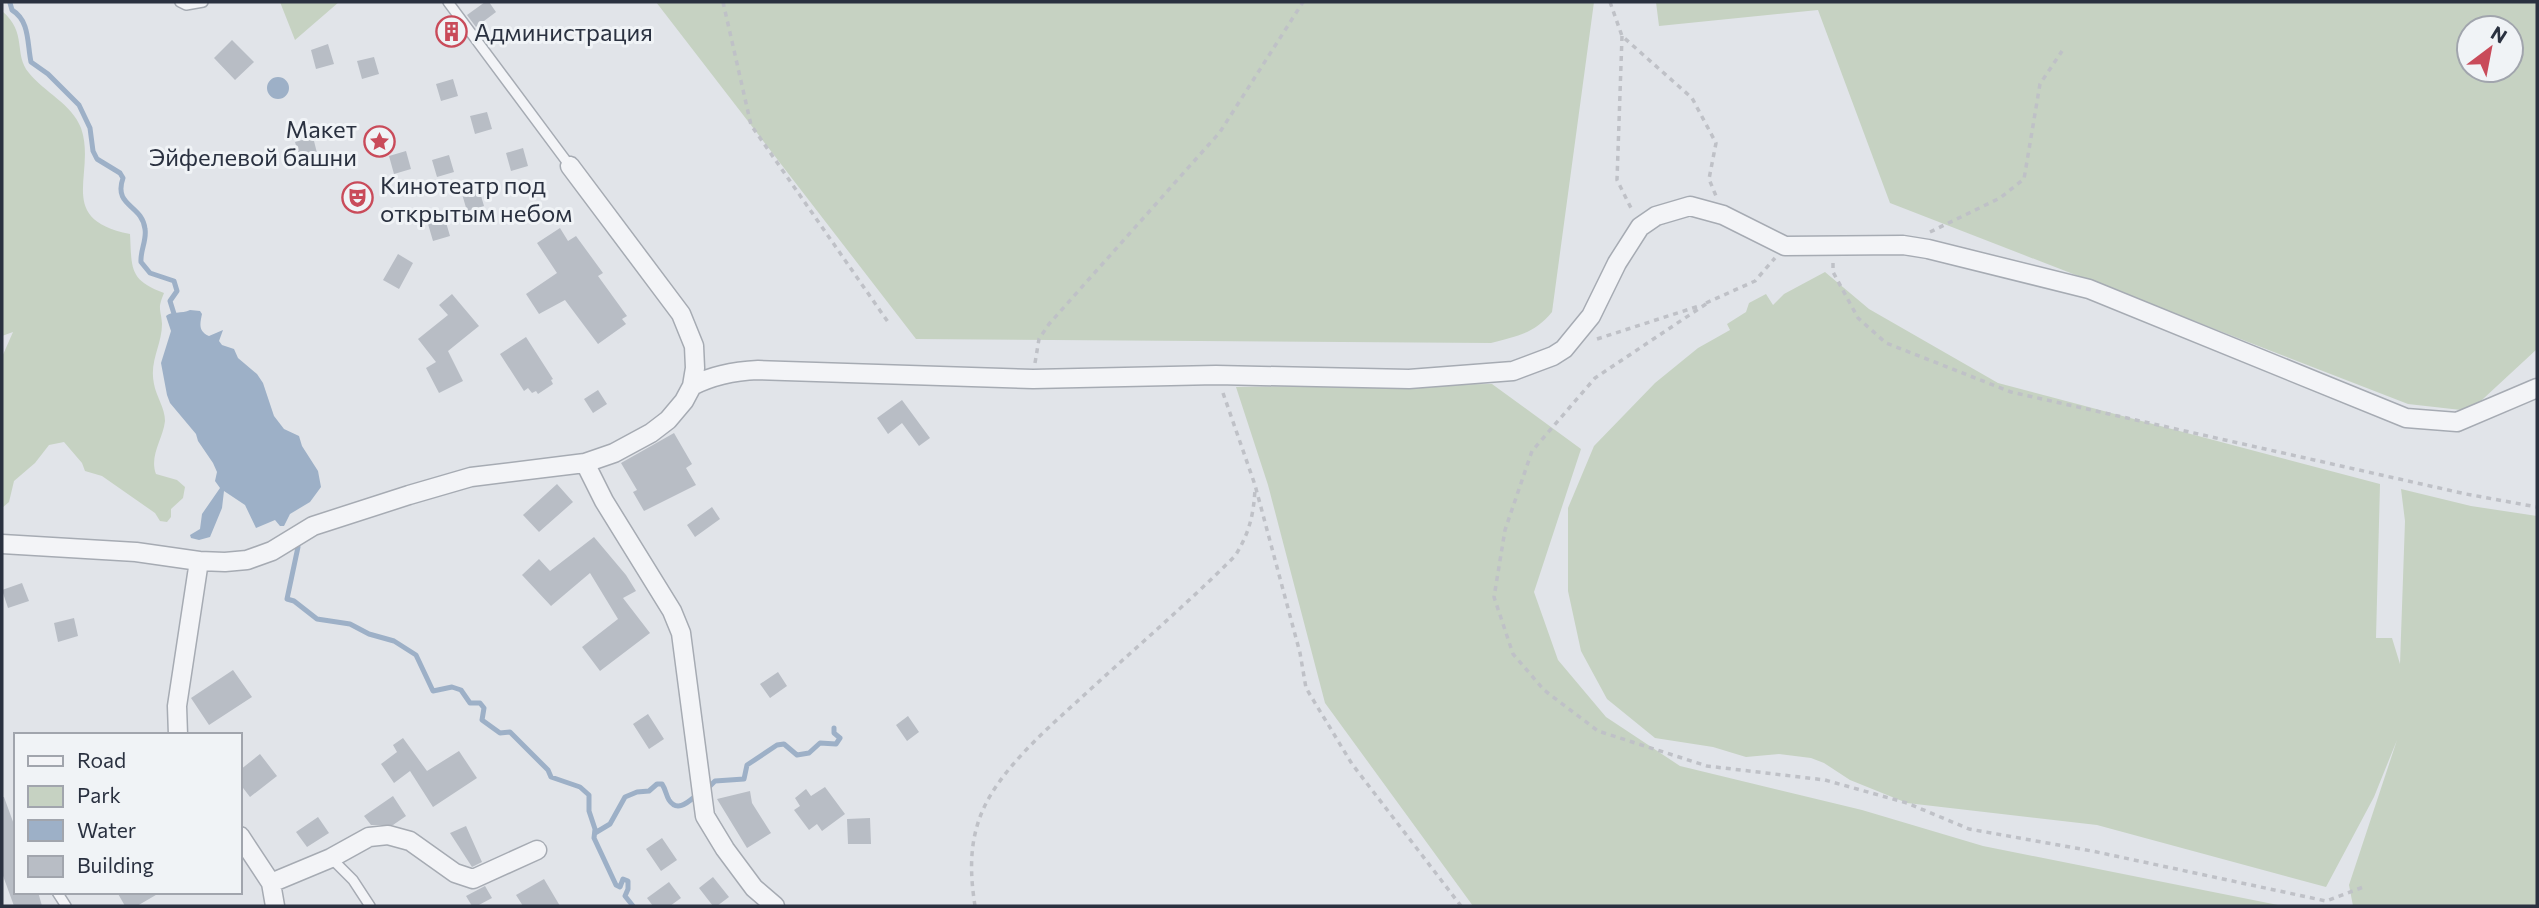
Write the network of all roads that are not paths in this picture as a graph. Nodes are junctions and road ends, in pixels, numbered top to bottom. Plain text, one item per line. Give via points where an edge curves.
1 (180, 2) edge
2 (203, 2) edge
3 (448, 2) edge
4 (570, 166) joint
5 (692, 386) junction
6 (2537, 388) edge
7 (585, 463) junction
8 (2, 544) edge
9 (199, 562) junction
10 (178, 733) edge
11 (242, 839) edge
12 (537, 850) dead end
13 (331, 858) junction
14 (271, 883) junction
15 (275, 906) edge
16 (370, 906) edge
17 (775, 906) edge

1 - 2 lane
3 - 4 lane
4 - 5 street via 681,314 696,355
5 - 6 street via 729,373 758,370 1033,379 1216,375 1409,379 1513,371 1564,349 1591,316 1640,227 1657,216 1690,206 1723,215 1785,246 1928,248 2089,289 2406,418 2457,422
5 - 7 street via 676,412 652,433
7 - 9 street via 471,477 313,526 258,557
7 - 17 street via 681,633 705,816 748,880
8 - 9 street via 136,552
9 - 10 street via 177,706
11 - 14 street
12 - 13 street via 473,879 455,873 410,841 388,835 369,837
13 - 14 street
13 - 16 lane
14 - 15 street

